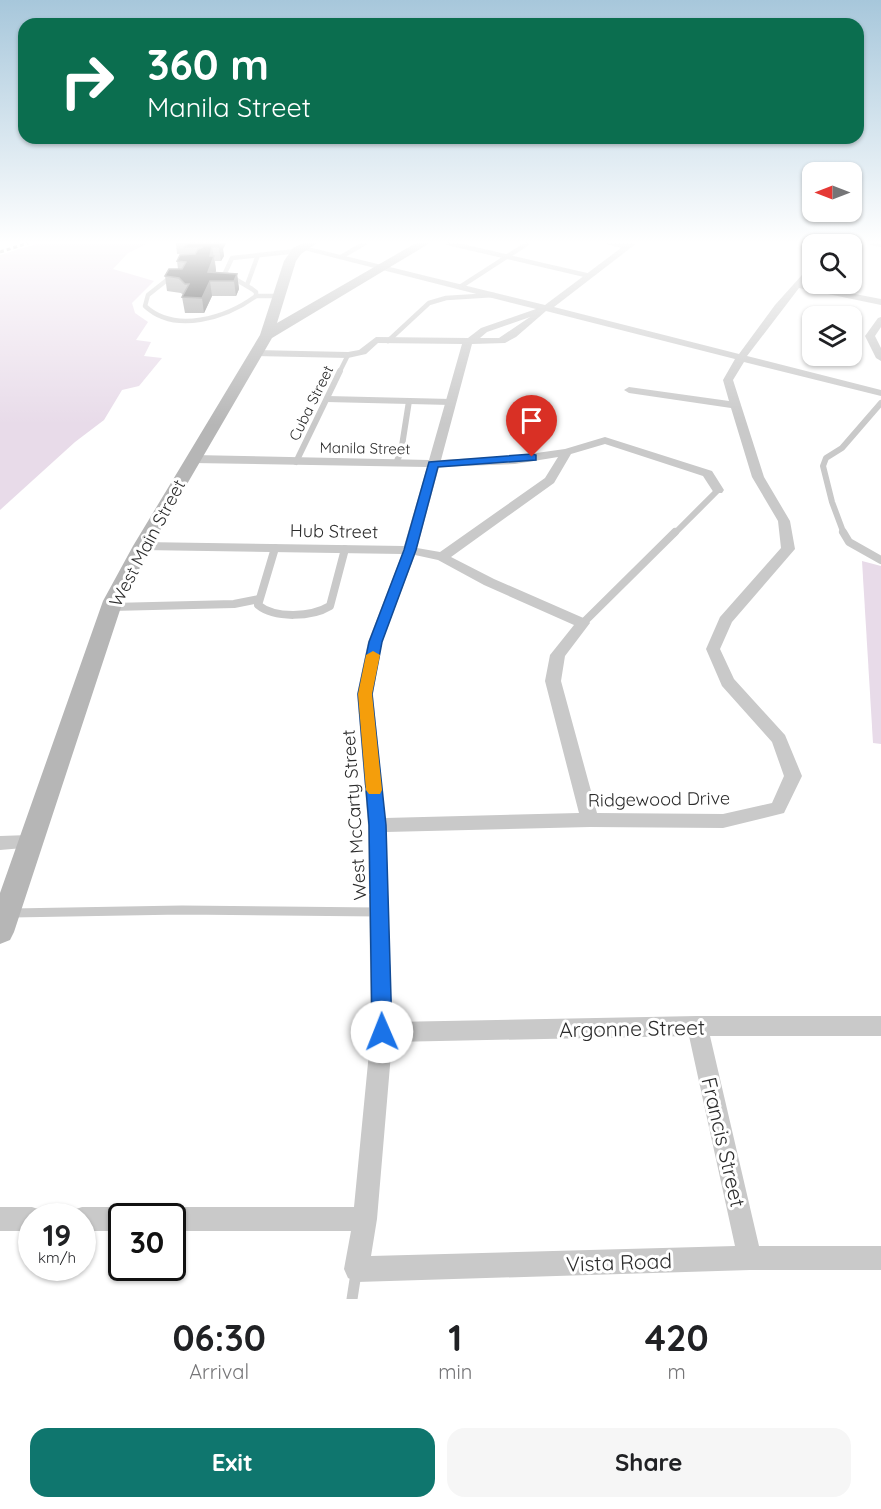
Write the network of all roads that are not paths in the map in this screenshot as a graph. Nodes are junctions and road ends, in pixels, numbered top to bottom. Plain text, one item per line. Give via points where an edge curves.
1 (146, 304) edge
2 (245, 304) edge
3 (277, 304) edge
4 (320, 304) edge
5 (429, 304) edge
6 (529, 304) edge
7 (553, 304) edge
8 (782, 304) edge
9 (547, 308) junction
10 (881, 320) edge
11 (267, 335) junction
12 (388, 340) junction
13 (467, 343) junction
14 (255, 353) junction
15 (348, 355) junction
16 (741, 356) junction
17 (881, 358) edge
18 (629, 390) dead end
19 (881, 393) edge
20 (327, 399) junction
21 (409, 400) junction
22 (451, 402) junction
23 (881, 403) edge
24 (735, 405) junction
25 (567, 452) junction
26 (193, 459) junction
27 (296, 462) junction
28 (396, 463) junction
29 (433, 464) junction
30 (718, 490) joint
31 (142, 546) junction
32 (275, 548) junction
33 (345, 549) junction
34 (410, 550) junction
35 (442, 557) junction
36 (881, 560) edge
37 (260, 599) junction
38 (111, 607) junction
39 (583, 623) junction
40 (590, 820) junction
41 (378, 825) junction
42 (30, 842) junction
43 (0, 843) edge
44 (379, 912) junction
45 (3, 923) edge
46 (697, 1026) junction
47 (881, 1026) edge
48 (382, 1032) junction
49 (0, 1219) edge
50 (18, 1219) edge
51 (186, 1219) edge
52 (365, 1219) junction
53 (750, 1258) junction
54 (881, 1258) edge
55 (357, 1269) junction
56 (352, 1299) edge

1 - 2 lane via 152,314 179,320 233,312
3 - 11 main road, West Main Street
4 - 11 main road
5 - 12 lane via 403,331
6 - 9 street
7 - 9 street
8 - 16 street, Ridgewood Drive
9 - 13 street via 483,330
9 - 16 street
10 - 17 street via 870,336
11 - 14 main road, West Main Street
12 - 13 street
12 - 15 street via 376,340 362,352
13 - 22 street, West McCarty Street
14 - 15 street
14 - 26 main road, West Main Street
15 - 20 lane, Cuba Street
16 - 19 street
16 - 24 street, Ridgewood Drive via 728,380
18 - 24 street
20 - 21 lane
20 - 27 lane, Cuba Street
21 - 22 lane
21 - 28 lane
22 - 29 street, West McCarty Street
23 - 36 lane via 842,448 826,458 823,466 842,531 849,542
24 - 40 street, Ridgewood Drive via 758,477 784,521 788,549 725,620 713,649 727,682 779,739 793,776 778,808 723,821
25 - 29 street, Manila Street via 515,460
25 - 30 street, Manila Street via 605,440 708,474
25 - 35 street via 550,480
26 - 27 street, Manila Street
26 - 31 main road, West Main Street
27 - 28 street, Manila Street
28 - 29 street, Manila Street
29 - 34 street, West McCarty Street
30 - 39 lane
31 - 32 street, Hub Street
31 - 38 main road, West Main Street
32 - 33 street, Hub Street
32 - 37 lane
33 - 34 street, Hub Street
33 - 37 lane via 327,609 316,613 266,612 258,605
34 - 35 street, Hub Street
34 - 41 street, West McCarty Street via 375,642 365,694
35 - 39 street, Hub Street
37 - 38 lane via 234,604
38 - 42 main road, West Main Street
39 - 40 street via 558,655 553,681
40 - 41 street, Ridgewood Drive
41 - 44 street, West McCarty Street
42 - 43 street
42 - 45 main road, West Main Street
44 - 45 lane via 182,910
44 - 48 street, West McCarty Street
46 - 47 street, Argonne Street
46 - 48 street, Argonne Street
46 - 53 street, Francis Street
48 - 52 street, West McCarty Street
49 - 50 street
51 - 52 street
52 - 55 street, West McCarty Street
53 - 54 street, Vista Road
53 - 55 street, Vista Road
55 - 56 lane, West McCarty Street

